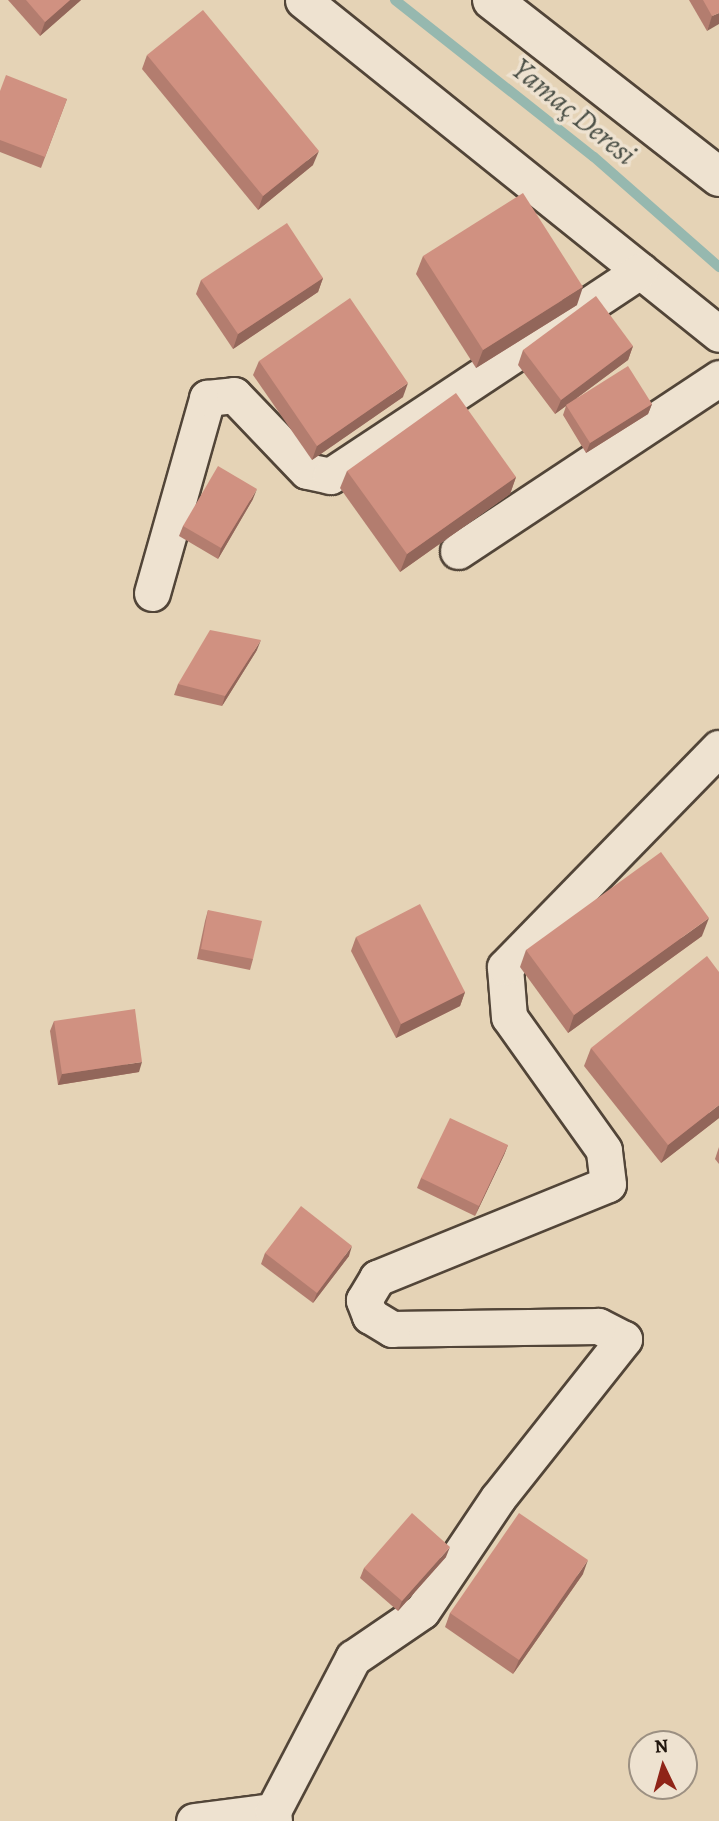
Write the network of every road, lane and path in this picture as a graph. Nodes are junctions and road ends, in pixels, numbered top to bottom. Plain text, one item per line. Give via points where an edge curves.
1 (303, 0) edge
2 (492, 0) edge
3 (719, 177) edge
4 (640, 271) junction
5 (719, 334) edge
6 (719, 378) edge
7 (458, 551) dead end
8 (152, 593) dead end
9 (719, 748) edge
10 (274, 1816) edge
11 (194, 1821) edge

1 - 4 street
2 - 3 street
4 - 5 street
4 - 8 street via 330,475 307,471 234,395 207,398
6 - 7 street
9 - 10 street via 505,967 509,1017 604,1150 608,1184 377,1278 364,1300 370,1316 392,1329 598,1326 624,1339 498,1498 422,1611 353,1658
10 - 11 street

